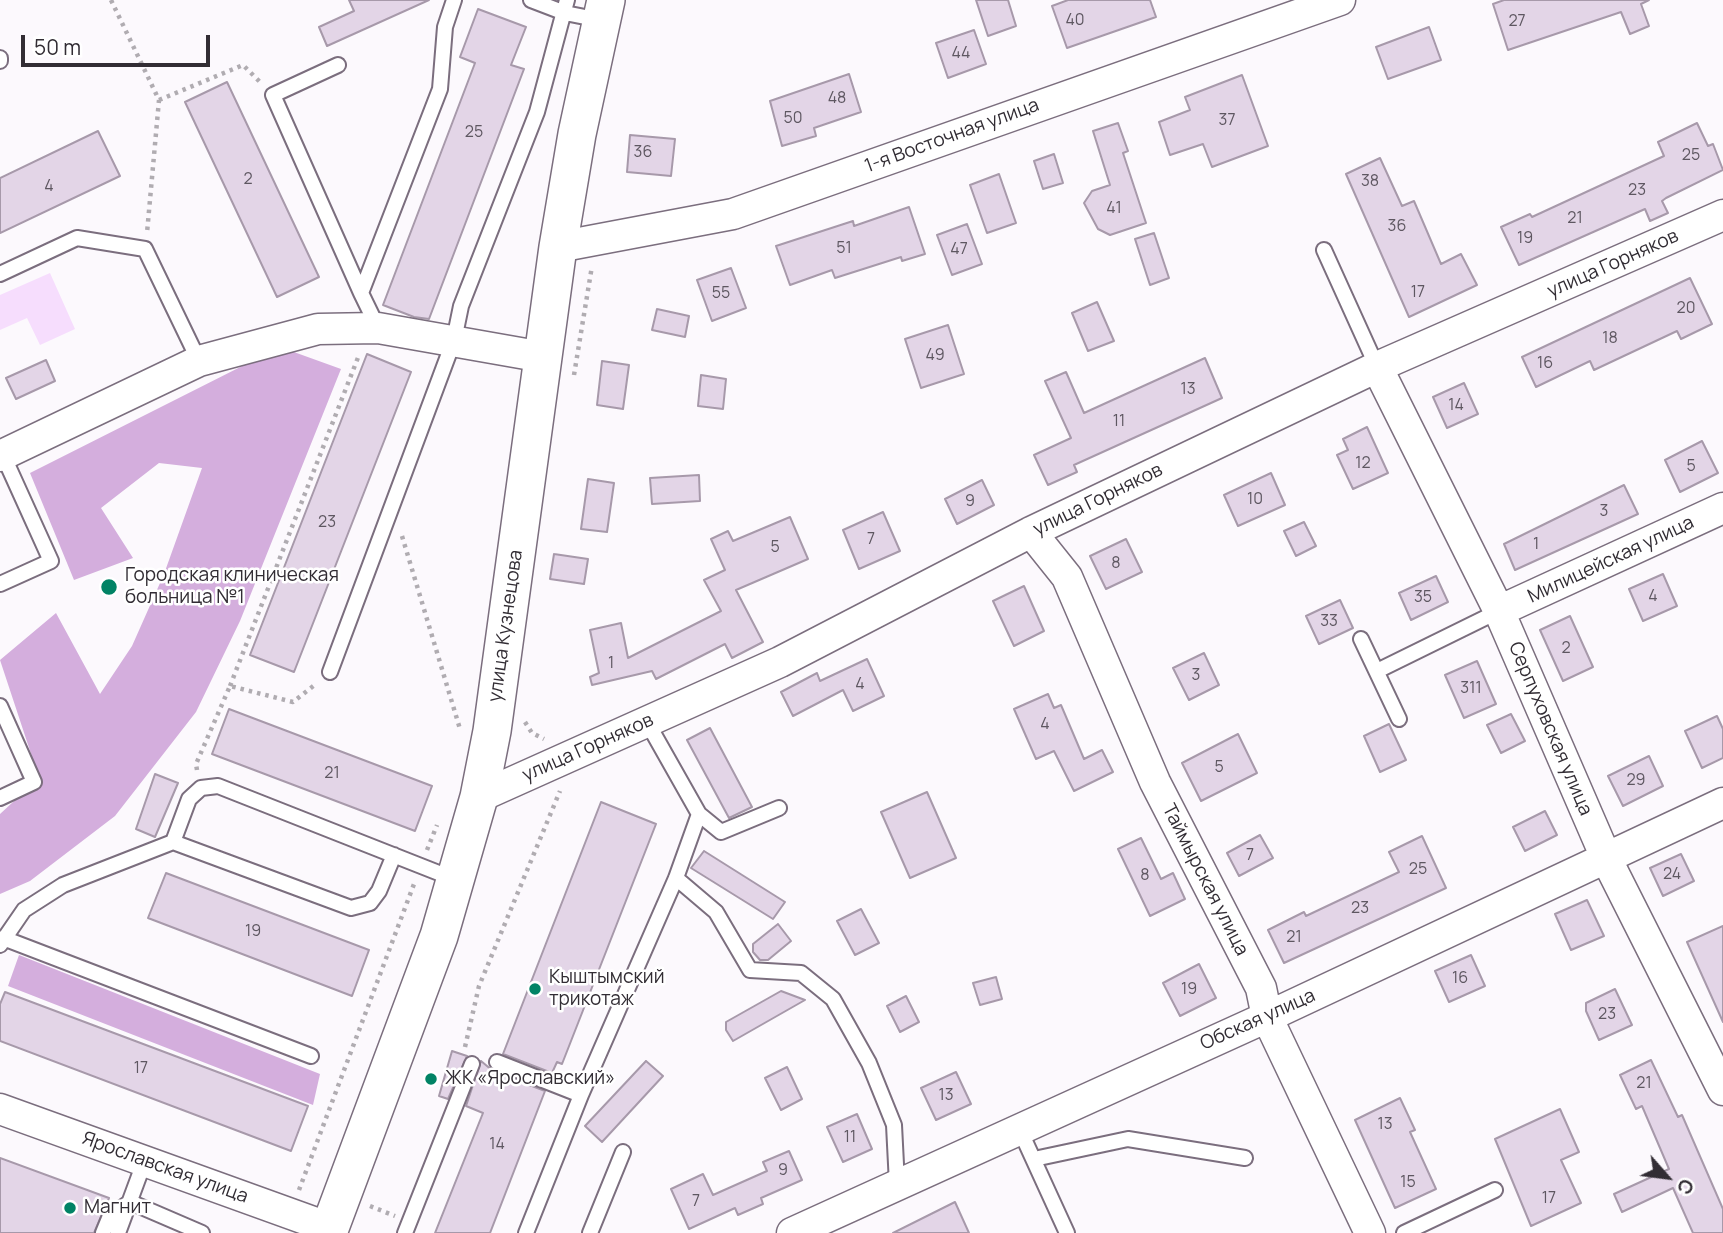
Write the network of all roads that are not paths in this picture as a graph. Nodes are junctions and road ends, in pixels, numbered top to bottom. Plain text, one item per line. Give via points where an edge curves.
1 (454, 0) edge
2 (531, 0) edge
3 (1340, 0) edge
4 (566, 7) edge
5 (604, 10) edge
6 (338, 65) dead end
7 (1723, 215) edge
8 (558, 247) junction
9 (1324, 250) dead end
10 (0, 274) edge
11 (361, 293) junction
12 (374, 328) junction
13 (454, 340) junction
14 (543, 357) junction
15 (200, 361) junction
16 (1377, 368) junction
17 (2, 456) edge
18 (1723, 508) edge
19 (1031, 532) junction
20 (0, 584) edge
21 (1499, 611) junction
22 (1361, 639) dead end
23 (1377, 671) junction
24 (330, 672) road end
25 (0, 706) edge
26 (1399, 719) dead end
27 (647, 722) junction
28 (479, 797) junction
29 (0, 798) edge
30 (1723, 803) edge
31 (779, 808) dead end
32 (699, 814) junction
33 (173, 842) junction
34 (394, 855) junction
35 (1607, 860) junction
36 (676, 878) junction
37 (456, 879) junction
38 (1, 942) edge
39 (1267, 1017) junction
40 (311, 1056) dead end
41 (497, 1062) dead end
42 (472, 1064) road end
43 (1721, 1083) edge
44 (581, 1095) junction
45 (0, 1109) edge
46 (1019, 1128) junction
47 (622, 1152) dead end
48 (1245, 1158) dead end
49 (1034, 1159) junction
50 (145, 1160) junction
51 (897, 1184) junction
52 (1496, 1190) dead end
53 (130, 1202) junction
54 (329, 1231) edge
55 (103, 1233) edge
56 (118, 1233) edge
57 (202, 1233) edge
58 (405, 1233) edge
59 (526, 1233) edge
60 (590, 1233) edge
61 (792, 1233) edge
62 (1067, 1233) edge
63 (1370, 1233) edge
64 (1404, 1233) edge

1 - 11 lane via 445,27 440,89
2 - 4 lane
3 - 8 street, 1-я Восточная улица via 733,214
4 - 5 lane
4 - 13 lane via 537,112 461,306
5 - 8 street, улица Кузнецова
6 - 11 lane via 273,95
7 - 16 street, улица Горняков
8 - 14 street, улица Кузнецова
9 - 16 lane
10 - 15 lane via 77,238 145,249
11 - 12 lane
12 - 13 street
12 - 15 street via 318,329
13 - 14 street
13 - 24 lane
14 - 28 street, улица Кузнецова
15 - 17 street
16 - 19 street, улица Горняков
16 - 21 street, Серпуховская улица
17 - 20 lane via 51,561
18 - 21 street, Милицейская улица
19 - 27 street, улица Горняков via 780,662
19 - 39 street, Таймырская улица via 1067,577 1155,782 1261,988
21 - 23 lane
21 - 35 street, Серпуховская улица
22 - 23 lane
23 - 26 lane
25 - 29 lane via 34,782
27 - 28 street, улица Горняков
27 - 32 lane
28 - 37 street, улица Кузнецова
30 - 35 street, Обская улица
31 - 32 lane via 721,832
32 - 36 lane
33 - 34 lane via 351,908 370,903
33 - 34 lane via 189,799 201,788 218,786
33 - 38 lane via 62,884 24,910
34 - 37 lane
35 - 39 street, Обская улица
35 - 43 street, Серпуховская улица
36 - 44 lane
36 - 51 lane via 716,912 750,970 800,973 833,999 869,1063 894,1125
37 - 54 street, улица Кузнецова
38 - 40 lane
39 - 46 street, Обская улица
39 - 63 street, Таймырская улица
41 - 44 lane
42 - 58 lane
44 - 59 lane
45 - 50 street, Ярославская улица
46 - 49 lane
46 - 51 street, Обская улица
47 - 60 lane
48 - 49 lane via 1128,1139
49 - 62 lane
50 - 53 lane
50 - 54 street, Ярославская улица
51 - 61 street, Обская улица
52 - 64 lane
53 - 55 lane via 110,1216
53 - 56 lane
53 - 57 lane

